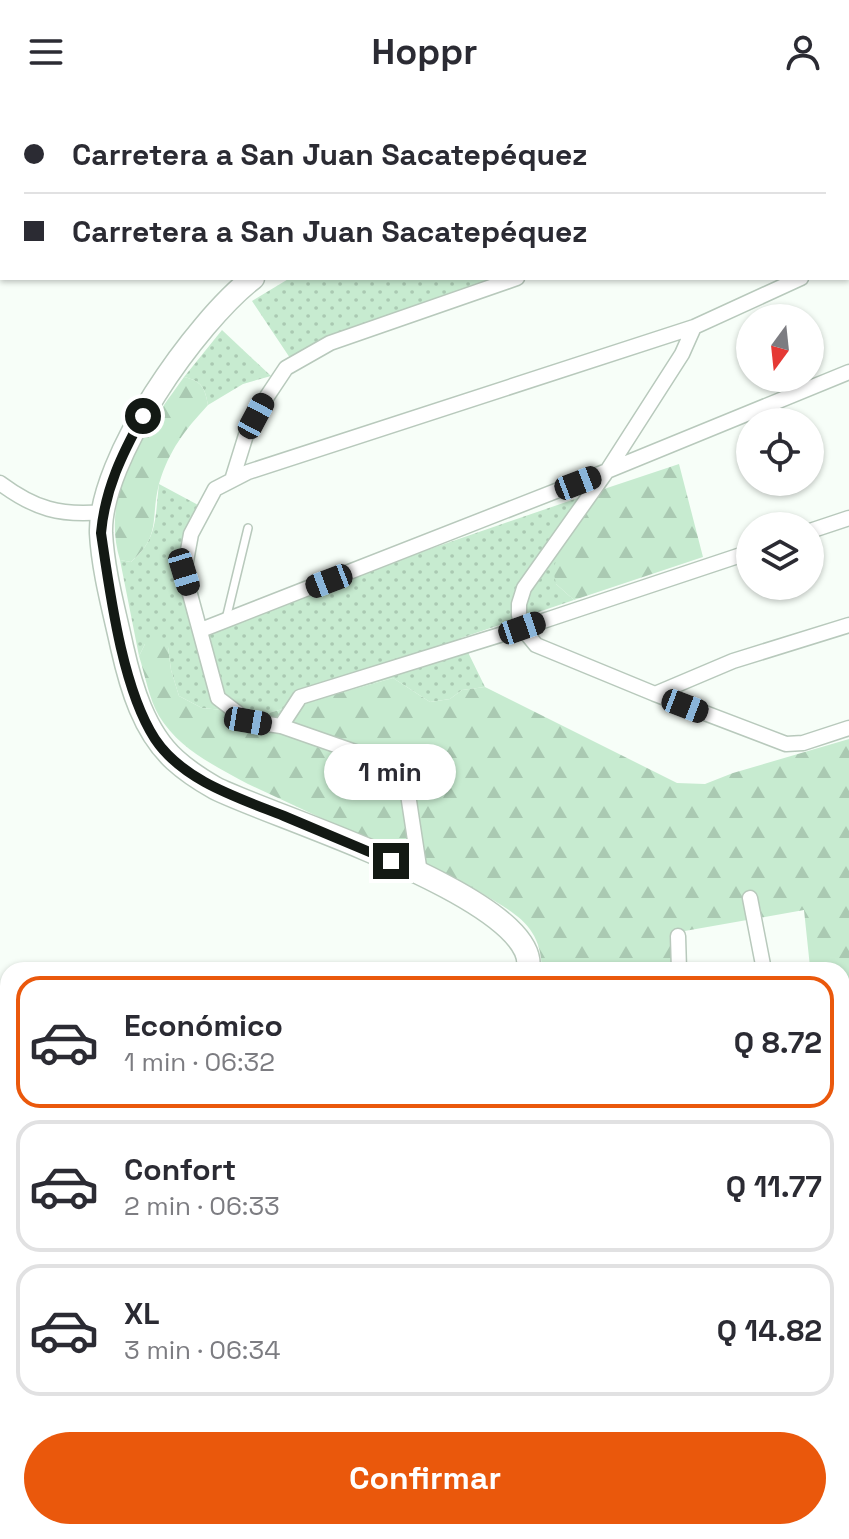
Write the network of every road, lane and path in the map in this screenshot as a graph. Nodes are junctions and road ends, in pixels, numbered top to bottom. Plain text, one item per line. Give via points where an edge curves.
1 (250, 280) edge
2 (511, 280) edge
3 (797, 280) edge
4 (694, 327) junction
5 (849, 372) edge
6 (607, 471) junction
7 (232, 480) junction
8 (0, 483) edge
9 (103, 512) junction
10 (849, 518) edge
11 (824, 526) edge
12 (248, 528) dead end
13 (736, 557) edge
14 (225, 622) junction
15 (849, 625) edge
16 (522, 628) junction
17 (201, 630) junction
18 (655, 694) junction
19 (281, 726) junction
20 (849, 728) edge
21 (420, 873) junction
22 (750, 898) dead end
23 (678, 936) dead end
24 (529, 962) edge
25 (679, 962) edge
26 (762, 962) edge

1 - 9 main road via 210,319 154,396 119,462
2 - 7 street via 330,343 286,368 246,435
3 - 4 street
4 - 6 street
4 - 7 street
5 - 6 street
6 - 14 street
6 - 16 street via 524,588 519,604
7 - 17 street via 215,489 191,534 184,572
8 - 9 street via 42,509
9 - 21 main road via 104,554 125,660 156,740 215,788
10 - 11 street
12 - 14 lane
13 - 16 street
14 - 17 street
15 - 18 street via 733,661
16 - 18 street via 536,645
16 - 19 street via 300,697
17 - 19 street via 218,698 248,721
18 - 20 street via 786,744
19 - 21 street via 390,764 406,781
21 - 24 main road via 473,900 510,929 525,944
22 - 26 street
23 - 25 street

